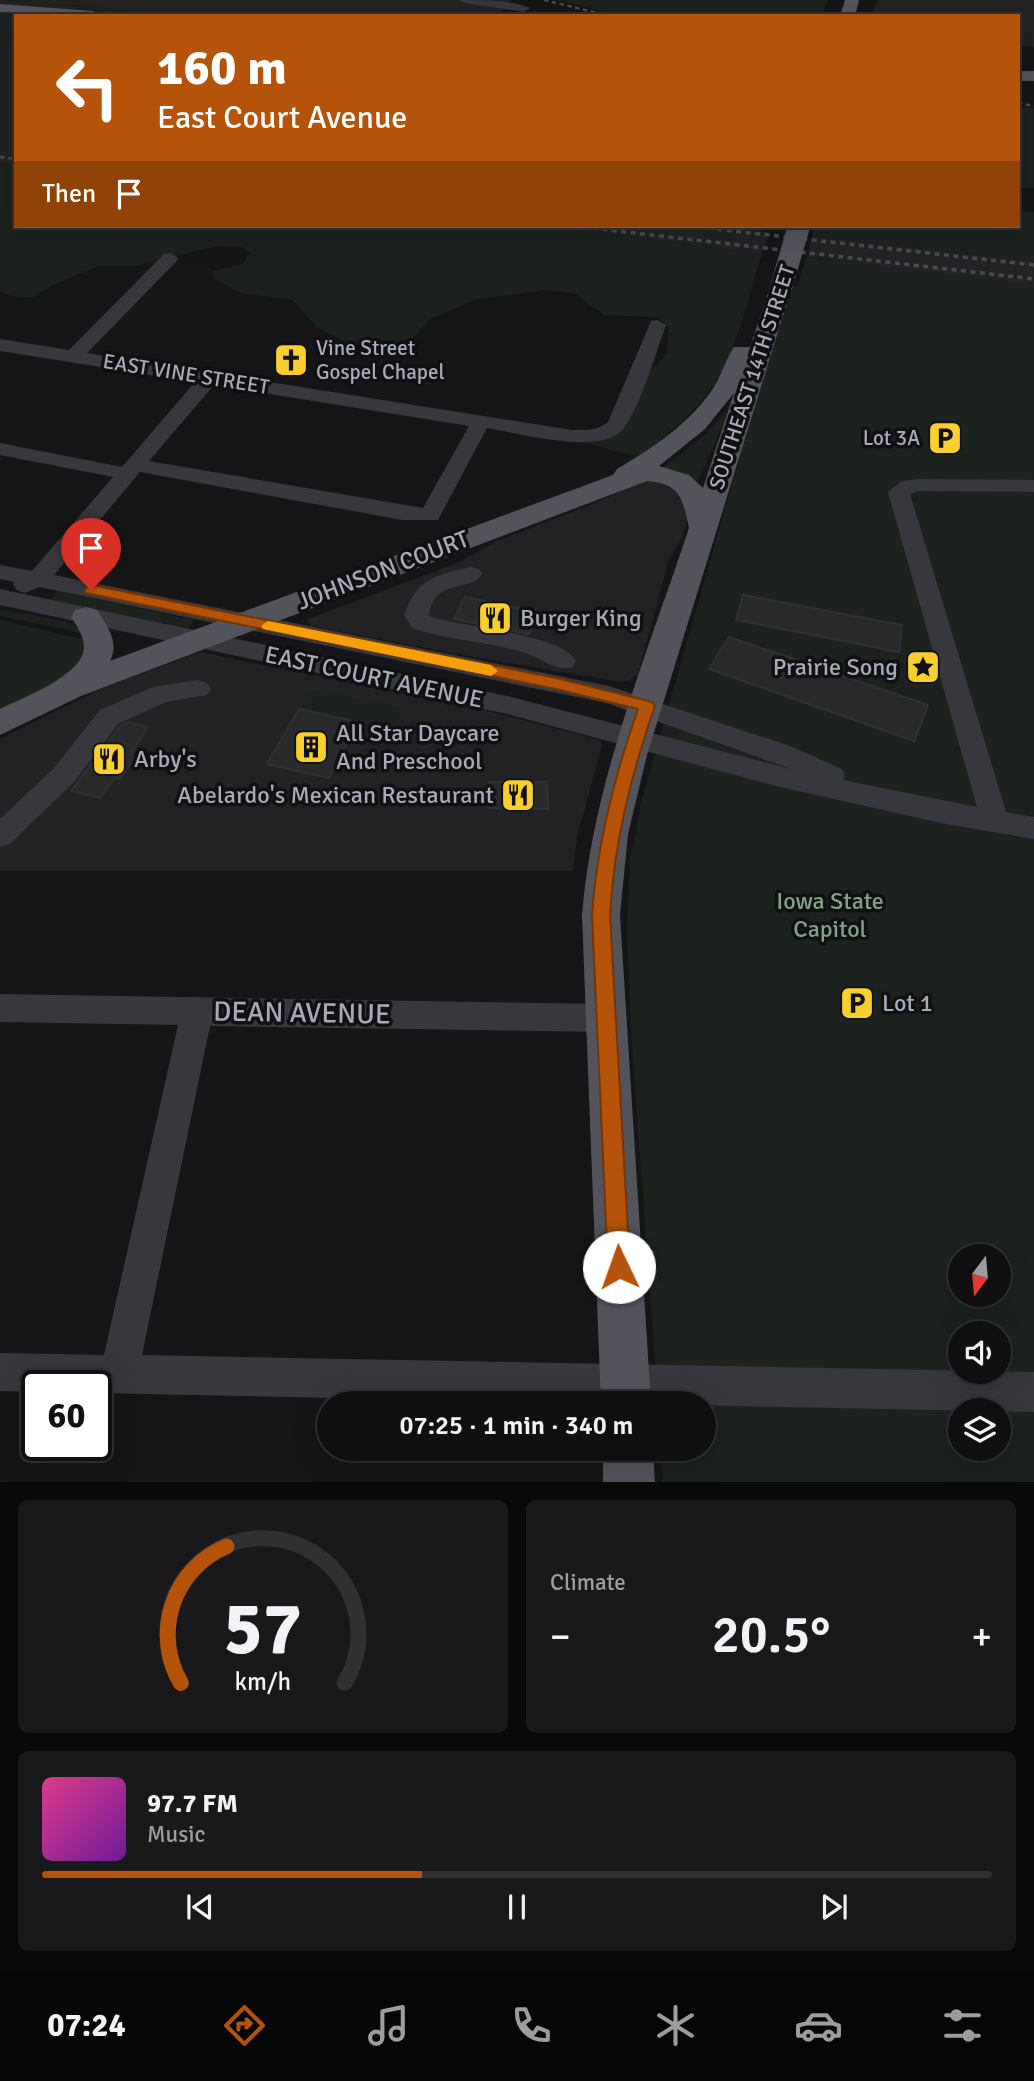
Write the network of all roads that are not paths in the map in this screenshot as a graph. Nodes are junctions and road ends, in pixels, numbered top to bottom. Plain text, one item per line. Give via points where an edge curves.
1 (465, 0) edge
2 (0, 8) edge
3 (524, 8) edge
4 (70, 14) edge
5 (782, 228) edge
6 (798, 228) edge
7 (170, 258) dead end
8 (773, 283) junction
9 (657, 325) dead end
10 (0, 345) edge
11 (75, 356) junction
12 (209, 378) junction
13 (481, 421) junction
14 (0, 449) edge
15 (132, 469) junction
16 (612, 483) junction
17 (1034, 486) edge
18 (703, 528) junction
19 (0, 572) edge
20 (471, 574) dead end
21 (38, 579) junction
22 (0, 594) edge
23 (86, 617) junction
24 (248, 622) junction
25 (195, 640) junction
26 (564, 661) dead end
27 (70, 688) junction
28 (198, 689) dead end
29 (641, 722) junction
30 (0, 723) edge
31 (995, 822) junction
32 (1034, 828) edge
33 (0, 836) edge
34 (0, 1008) edge
35 (197, 1012) junction
36 (605, 1018) junction
37 (0, 1372) edge
38 (119, 1374) junction
39 (572, 1391) edge
40 (625, 1391) edge
41 (1034, 1392) edge
42 (716, 1393) edge
43 (628, 1461) edge
44 (629, 1482) edge

1 - 3 street
2 - 4 main road
5 - 8 main road, SOUTHEAST 14TH STREET
6 - 8 main road, SOUTHEAST 14TH STREET, bridge
7 - 11 street
8 - 16 main road, SOUTHEAST 14TH STREET via 717,402 676,443
8 - 18 main road, SOUTHEAST 14TH STREET
9 - 13 street, EAST VINE STREET via 618,424 602,434 572,436
10 - 11 street, EAST VINE STREET
11 - 12 street, EAST VINE STREET
12 - 13 street, EAST VINE STREET
12 - 15 street
13 - 15 street via 430,515
14 - 15 street
15 - 21 street
16 - 18 main road via 644,473 677,478 699,502
16 - 24 main road, JOHNSON COURT
17 - 31 street via 909,486 899,492
18 - 29 main road, SOUTHEAST 14TH STREET
19 - 21 street, EAST COURT AVENUE
20 - 26 street via 429,588 416,615 420,622 459,634 546,649
21 - 22 street
21 - 24 street, EAST COURT AVENUE
22 - 23 street, EAST COURT AVENUE
23 - 25 street, EAST COURT AVENUE
23 - 27 main road via 100,638 100,647 93,666
24 - 25 main road, JOHNSON COURT
24 - 29 street, EAST COURT AVENUE via 569,686
25 - 27 main road, JOHNSON COURT
25 - 29 street, EAST COURT AVENUE via 495,702
27 - 30 main road, JOHNSON COURT
28 - 33 street via 162,694 109,716 65,775
29 - 31 street, EAST COURT AVENUE via 776,776
29 - 36 main road, SOUTHEAST 14TH STREET via 616,802 604,864
31 - 32 street, EAST COURT AVENUE
34 - 35 street, DEAN AVENUE
35 - 36 street, DEAN AVENUE
35 - 38 street
36 - 40 main road, SOUTHEAST 14TH STREET
37 - 38 street
38 - 39 street
41 - 42 street
43 - 44 main road

